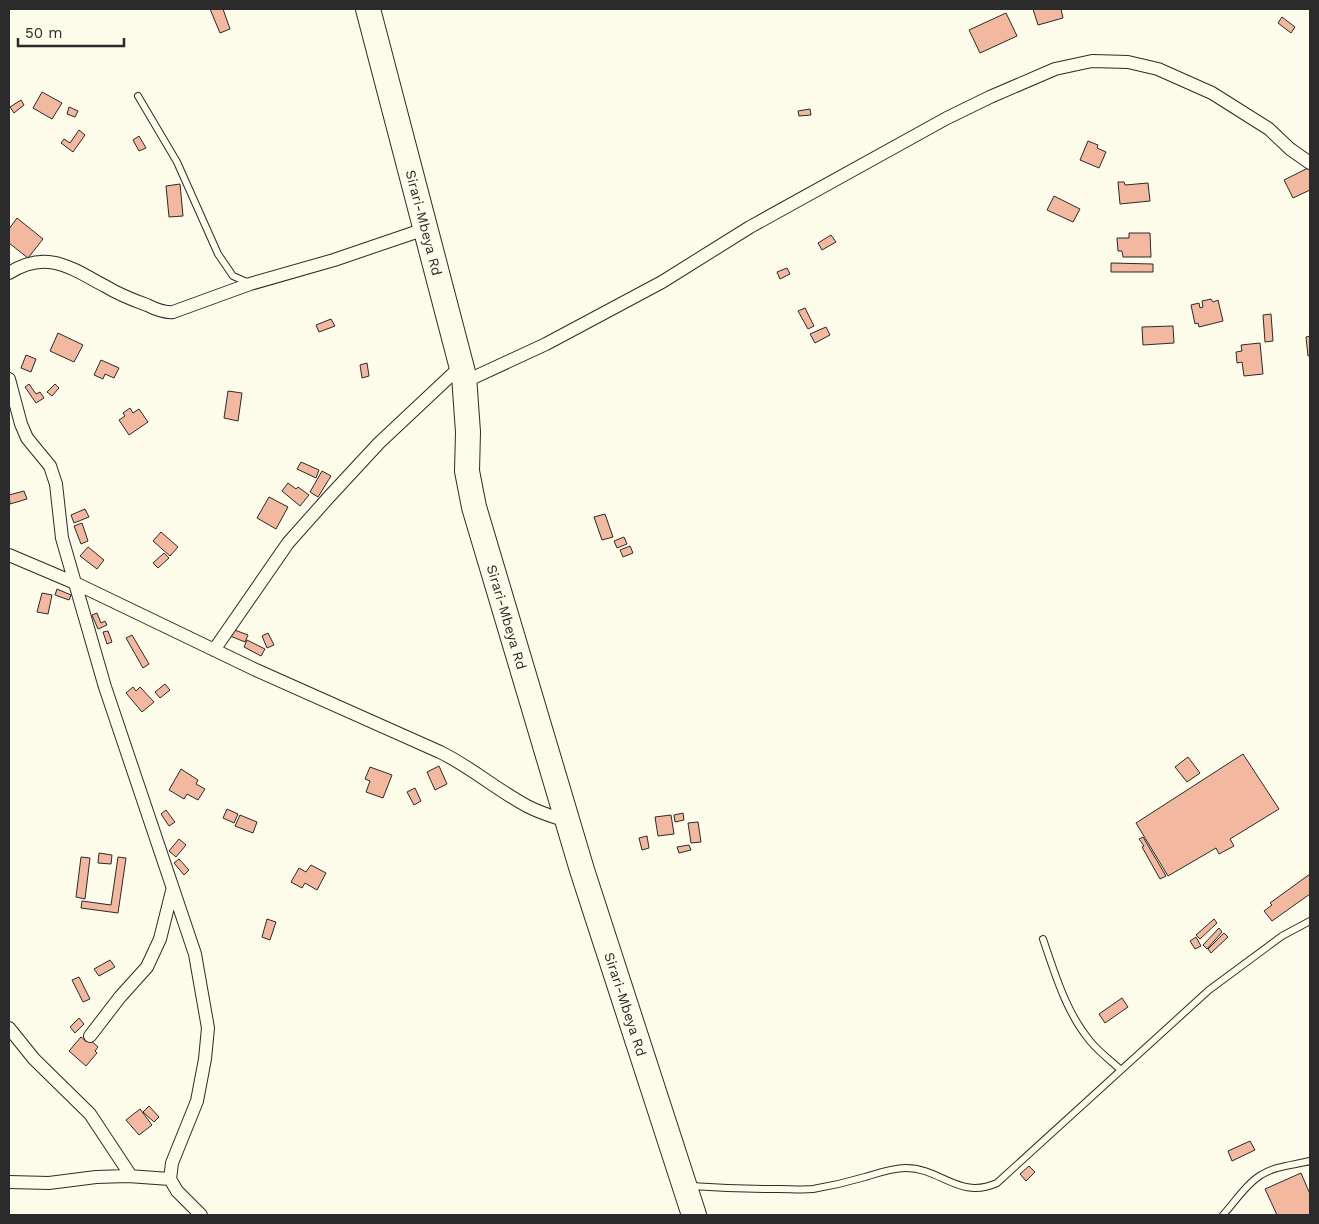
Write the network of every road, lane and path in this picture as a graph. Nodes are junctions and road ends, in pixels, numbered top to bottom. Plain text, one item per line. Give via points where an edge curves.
1 (368, 9) edge
2 (138, 96) dead end
3 (1310, 163) edge
4 (425, 229) junction
5 (9, 273) edge
6 (250, 284) junction
7 (462, 374) junction
8 (9, 379) edge
9 (9, 555) edge
10 (75, 583) junction
11 (214, 650) junction
12 (567, 821) junction
13 (172, 890) junction
14 (1310, 921) edge
15 (1043, 939) dead end
16 (9, 1028) edge
17 (90, 1036) dead end
18 (1121, 1070) junction
19 (1310, 1161) edge
20 (131, 1176) junction
21 (170, 1179) junction
22 (9, 1182) edge
23 (685, 1186) junction
24 (201, 1215) edge
25 (694, 1215) edge
26 (1223, 1215) edge

1 - 4 highway, Sirari-Mbeya Rd
2 - 6 lane via 178,162 218,254 233,276
3 - 7 street via 1269,129 1212,93 1158,68 1128,62 1092,61 1055,69 946,118 750,227 662,282 546,344
4 - 6 street
4 - 7 highway, Sirari-Mbeya Rd
5 - 6 street via 39,262 58,263 72,267 137,302 167,312
7 - 11 street via 379,443 295,536
7 - 12 highway, Sirari-Mbeya Rd via 468,432 467,471 474,507
8 - 10 street via 27,438 50,466 56,484 62,538
9 - 10 street
10 - 11 street
10 - 13 street via 104,687
11 - 12 street via 440,752 526,806
12 - 23 highway, Sirari-Mbeya Rd
13 - 17 street via 160,939 147,967
13 - 21 street via 195,954 208,1028 197,1102 172,1164
14 - 18 lane via 1282,936 1209,990
15 - 18 lane via 1057,980 1080,1028
16 - 20 street via 34,1059 90,1114
18 - 23 lane via 997,1183 986,1188 957,1185 932,1174 906,1168 811,1189
19 - 26 lane via 1260,1175
20 - 21 street
20 - 22 street via 49,1183
21 - 24 street via 177,1191
23 - 25 highway, Sirari-Mbeya Rd

